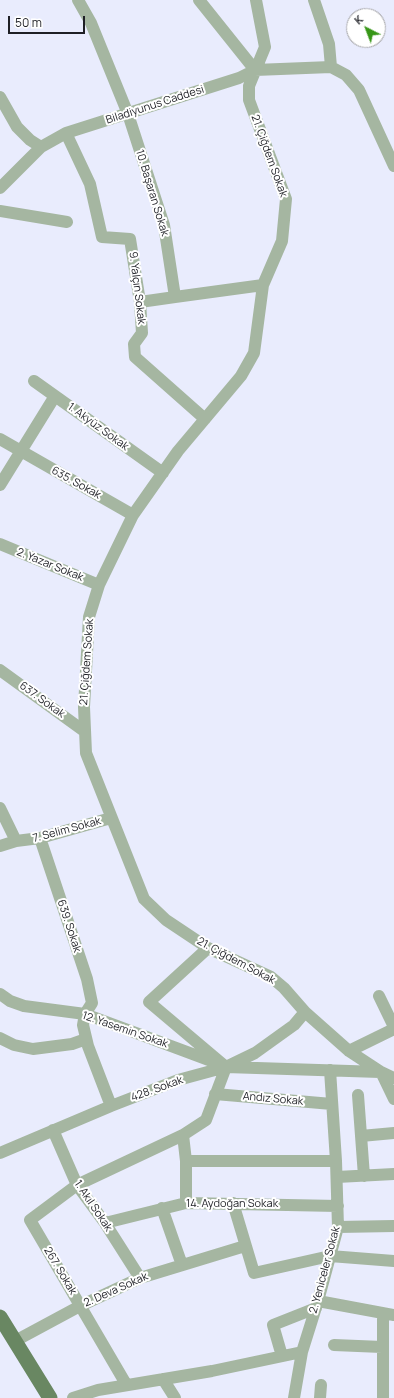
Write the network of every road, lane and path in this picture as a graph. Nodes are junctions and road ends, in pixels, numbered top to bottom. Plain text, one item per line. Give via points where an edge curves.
1 (78, 0) edge
2 (199, 0) edge
3 (256, 0) edge
4 (314, 0) edge
5 (331, 67) junction
6 (255, 70) junction
7 (0, 97) edge
8 (128, 114) junction
9 (66, 133) junction
10 (41, 147) junction
11 (394, 166) edge
12 (0, 188) edge
13 (0, 211) edge
14 (67, 222) dead end
15 (262, 285) junction
16 (175, 297) junction
17 (140, 302) junction
18 (34, 381) dead end
19 (55, 396) junction
20 (205, 419) junction
21 (0, 439) edge
22 (19, 451) junction
23 (163, 473) junction
24 (0, 485) edge
25 (133, 515) junction
26 (0, 544) edge
27 (99, 585) junction
28 (0, 670) edge
29 (84, 730) junction
30 (0, 808) edge
31 (111, 818) junction
32 (40, 838) junction
33 (16, 842) junction
34 (0, 846) edge
35 (208, 948) junction
36 (0, 994) edge
37 (379, 996) dead end
38 (305, 1012) junction
39 (85, 1014) junction
40 (394, 1028) edge
41 (0, 1038) edge
42 (86, 1040) junction
43 (349, 1051) junction
44 (226, 1067) junction
45 (330, 1070) junction
46 (381, 1072) junction
47 (394, 1078) edge
48 (215, 1094) junction
49 (358, 1096) dead end
50 (394, 1099) edge
51 (332, 1104) junction
52 (111, 1106) junction
53 (53, 1130) junction
54 (394, 1133) edge
55 (183, 1135) junction
56 (361, 1136) junction
57 (0, 1153) edge
58 (186, 1160) junction
59 (336, 1161) junction
60 (394, 1174) edge
61 (364, 1176) junction
62 (337, 1177) junction
63 (77, 1185) junction
64 (186, 1202) junction
65 (233, 1203) junction
66 (338, 1206) junction
67 (162, 1208) junction
68 (105, 1223) junction
69 (394, 1226) edge
70 (338, 1227) junction
71 (245, 1246) junction
72 (330, 1256) junction
73 (394, 1261) edge
74 (182, 1265) junction
75 (140, 1278) junction
76 (317, 1305) junction
77 (80, 1306) junction
78 (388, 1314) edge
79 (0, 1317) edge
80 (15, 1341) junction
81 (334, 1345) dead end
82 (382, 1347) junction
83 (302, 1352) junction
84 (282, 1356) junction
85 (163, 1379) junction
86 (126, 1384) junction
87 (321, 1386) dead end
88 (50, 1398) edge
89 (73, 1398) edge
90 (175, 1398) edge
91 (294, 1398) edge
92 (320, 1398) edge
93 (383, 1398) edge

1 - 8 street, 10. Başaran Sokak via 91,23
2 - 6 street
3 - 6 street via 265,47
4 - 5 street via 329,44
5 - 6 street
5 - 11 street via 346,76 358,90
6 - 8 street, Biladiyunus Caddesi via 239,78
6 - 15 street, 21. Çiğdem Sokak via 249,86 250,100 286,199 282,241
7 - 10 street via 18,127
8 - 9 street, Biladiyunus Caddesi
8 - 16 street, 10. Başaran Sokak via 164,225
9 - 10 street, Biladiyunus Caddesi
9 - 17 street, 9. Yalçın Sokak via 90,184 102,237 130,238
10 - 12 street, Biladiyunus Caddesi
13 - 14 street
15 - 16 street
15 - 20 street, 21. Çiğdem Sokak via 254,352 241,376
16 - 17 street
17 - 20 street, 9. Yalçın Sokak via 142,333 134,344 135,357
18 - 19 street, 1. Akyüz Sokak
19 - 22 street
19 - 23 street, 1. Akyüz Sokak
20 - 23 street, 21. Çiğdem Sokak
21 - 22 street, 635. Sokak
22 - 24 street
22 - 25 street, 635. Sokak
23 - 25 street, 21. Çiğdem Sokak
25 - 27 street, 21. Çiğdem Sokak
26 - 27 street, 2. Yazar Sokak
27 - 29 street, 21. Çiğdem Sokak via 89,616
28 - 29 street, 637. Sokak
29 - 31 street, 21. Çiğdem Sokak via 86,754
30 - 33 street
31 - 32 street, 7. Selim Sokak
31 - 35 street, 21. Çiğdem Sokak via 144,899 166,920
32 - 33 street, 7. Selim Sokak
32 - 39 street, 639. Sokak via 87,979 92,1003
33 - 34 street, 7. Selim Sokak
35 - 38 street, 21. Çiğdem Sokak via 271,977
35 - 44 street via 148,1002
36 - 39 street, 12. Yasemin Sokak via 24,1006
37 - 40 street
38 - 43 street, 21. Çiğdem Sokak
38 - 44 street, 428. Sokak via 276,1040
39 - 42 street, 639. Sokak via 83,1025
39 - 44 street, 12. Yasemin Sokak
40 - 43 street
41 - 42 street via 14,1045 33,1049
42 - 52 street, 639. Sokak
43 - 46 street, 21. Çiğdem Sokak
44 - 45 street
44 - 48 street
44 - 52 street, 428. Sokak via 178,1080
45 - 46 street
45 - 51 street
46 - 47 street, 21. Çiğdem Sokak
46 - 50 street
48 - 51 street, Andız Sokak
48 - 55 street via 206,1120
49 - 56 street
51 - 59 street
52 - 53 street, 428. Sokak
53 - 57 street, 428. Sokak
53 - 63 street, 1. Akıl Sokak
54 - 56 street
55 - 58 street
55 - 63 street
56 - 61 street
58 - 59 street
58 - 64 street
59 - 62 street, 2. Yeniceler Sokak
60 - 61 street
61 - 62 street
62 - 66 street, 2. Yeniceler Sokak
63 - 68 street, 1. Akıl Sokak
63 - 77 street, 267. Sokak via 30,1220
64 - 65 street, 14. Aydoğan Sokak
64 - 67 street, 14. Aydoğan Sokak
65 - 66 street, 14. Aydoğan Sokak
65 - 71 street
66 - 70 street, 2. Yeniceler Sokak
67 - 68 street, 14. Aydoğan Sokak
67 - 74 street
68 - 75 street, 1. Akıl Sokak
69 - 70 street
70 - 72 street, 2. Yeniceler Sokak
71 - 72 street via 254,1273
71 - 74 street, 2. Deva Sokak
72 - 73 street
72 - 76 street, 2. Yeniceler Sokak
74 - 75 street, 2. Deva Sokak
75 - 77 street, 2. Deva Sokak
76 - 78 street
76 - 83 street, 2. Yeniceler Sokak
76 - 84 street via 273,1324
77 - 80 street, 2. Deva Sokak
77 - 86 street, 267. Sokak
78 - 82 street
79 - 80 main road
80 - 88 main road
81 - 82 street
82 - 93 street
83 - 84 street
83 - 91 street, 2. Yeniceler Sokak
84 - 85 street
85 - 86 street
85 - 90 street
86 - 89 street
87 - 92 street

